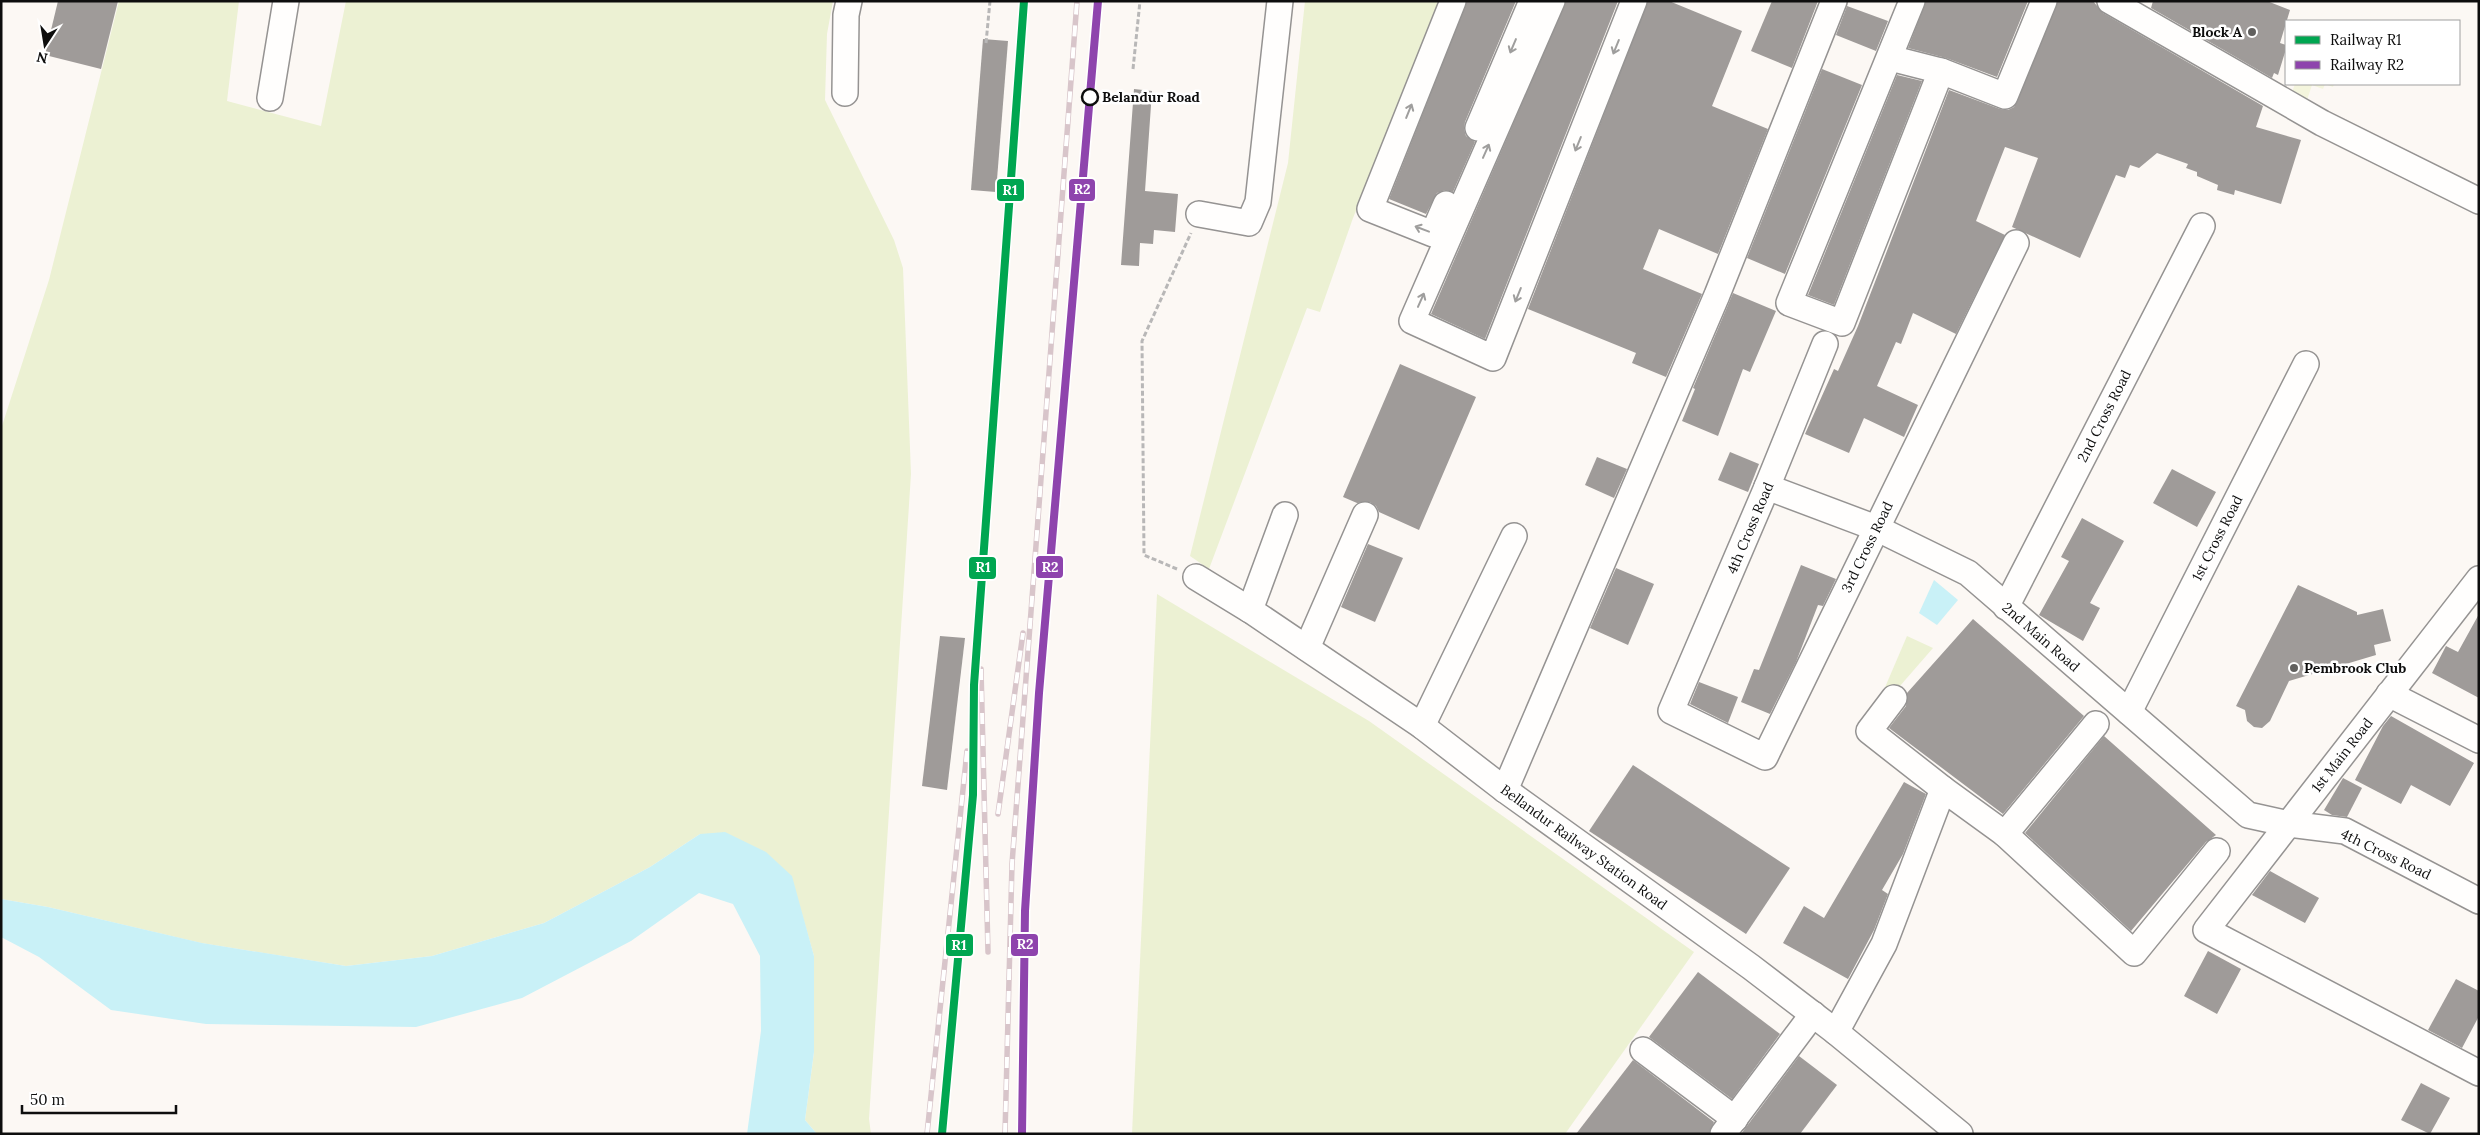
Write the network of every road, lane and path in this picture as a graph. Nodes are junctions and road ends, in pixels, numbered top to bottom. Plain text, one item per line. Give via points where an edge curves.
1 (286, 1) edge
2 (849, 1) edge
3 (990, 1) edge
4 (1140, 1) edge
5 (1280, 1) edge
6 (1453, 1) edge
7 (1532, 1) edge
8 (1552, 1) edge
9 (1634, 1) edge
10 (1834, 1) edge
11 (1912, 1) edge
12 (2044, 1) edge
13 (2110, 1) edge
14 (986, 43) dead end
15 (1890, 58) junction
16 (1133, 69) dead end
17 (1941, 71) junction
18 (845, 93) dead end
19 (270, 98) dead end
20 (2479, 202) edge
21 (1199, 214) joint
22 (2202, 226) dead end
23 (2016, 243) dead end
24 (1825, 344) dead end
25 (2306, 364) dead end
26 (1767, 487) junction
27 (1286, 515) dead end
28 (1364, 515) dead end
29 (1876, 528) junction
30 (1514, 536) dead end
31 (1196, 577) joint
32 (2479, 579) edge
33 (2006, 607) junction
34 (1250, 610) junction
35 (1307, 648) junction
36 (2389, 694) junction
37 (1894, 698) dead end
38 (1671, 711) joint
39 (2129, 712) junction
40 (2096, 724) dead end
41 (1422, 726) junction
42 (2479, 740) edge
43 (1943, 789) junction
44 (1505, 790) junction
45 (2289, 824) junction
46 (2005, 834) junction
47 (2217, 851) dead end
48 (2479, 901) edge
49 (1813, 1014) junction
50 (1836, 1032) junction
51 (1643, 1050) dead end
52 (2479, 1073) edge
53 (1729, 1126) edge
54 (1949, 1130) edge

1 - 19 street
2 - 18 street
3 - 14 path
4 - 16 path
5 - 21 street via 1258,202 1249,224
7 -> 6 street via 1433,234 1370,209
9 -> 8 street via 1493,358 1412,321
10 - 44 street via 1717,295
11 - 15 street
12 - 17 street via 2005,96
13 - 20 street via 2322,123
15 - 17 street
15 - 17 street via 1789,303 1842,323
21 - 31 path via 1142,341 1144,555
22 - 33 street, 2nd Cross Road
23 - 29 street, 3rd Cross Road
24 - 26 street, 4th Cross Road
25 - 39 street, 1st Cross Road
26 - 29 street, 2nd Main Road
26 - 38 street, 4th Cross Road
27 - 34 street
28 - 35 street
29 - 33 street, 2nd Main Road via 1968,573
29 - 38 street, 3rd Cross Road via 1765,757
30 - 41 street
31 - 34 street, Bellandur Railway Station Road
32 - 36 street, 1st Main Road
33 - 39 street, 2nd Main Road
34 - 35 street, Bellandur Railway Station Road
35 - 41 street, Bellandur Railway Station Road
36 - 42 street
36 - 45 street, 1st Main Road
37 - 43 street via 1869,731
39 - 45 street, 2nd Main Road via 2248,815
40 - 46 street
41 - 44 street, Bellandur Railway Station Road
43 - 46 street
43 - 50 street via 1884,944
44 - 49 street, Bellandur Railway Station Road
45 - 48 street, 4th Cross Road via 2345,830
45 - 52 street, 1st Main Road via 2206,930
46 - 47 street via 2134,953
49 - 50 street, Bellandur Railway Station Road
49 - 53 street
50 - 54 street, Bellandur Railway Station Road
51 - 53 street

